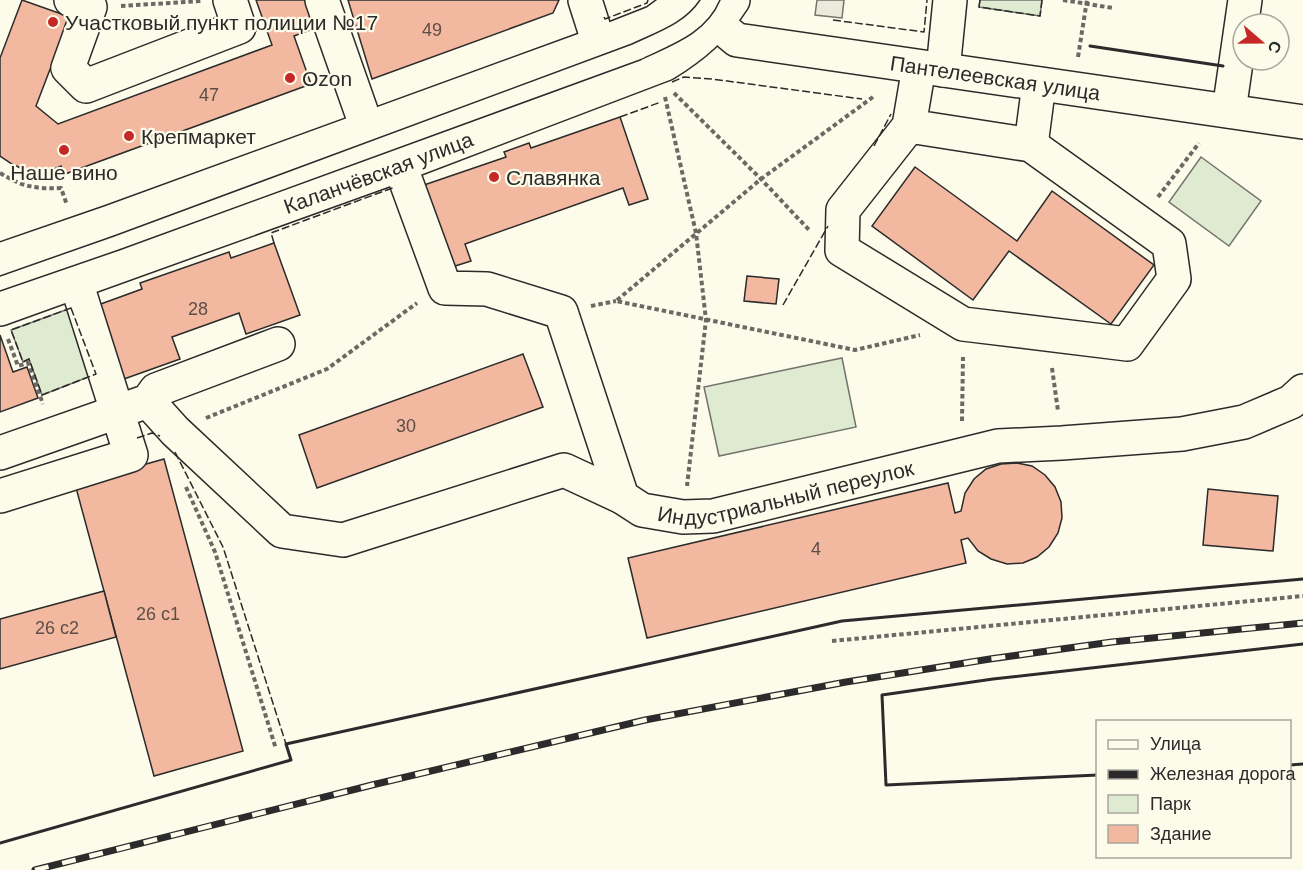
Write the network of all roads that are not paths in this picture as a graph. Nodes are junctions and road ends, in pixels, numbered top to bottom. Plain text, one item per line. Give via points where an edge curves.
1 (230, 0) edge
2 (322, 0) edge
3 (585, 0) edge
4 (685, 0) edge
5 (950, 0) edge
6 (1245, 0) edge
7 (85, 2) edge
8 (720, 6) edge
9 (599, 44) junction
10 (931, 68) junction
11 (1039, 84) junction
12 (1229, 111) junction
13 (1303, 122) edge
14 (909, 126) junction
15 (367, 128) junction
16 (1031, 145) junction
17 (400, 165) junction
18 (0, 260) edge
19 (76, 282) junction
20 (0, 285) edge
21 (4, 323) edge
22 (278, 345) dead end
23 (1303, 391) edge
24 (148, 401) junction
25 (117, 412) junction
26 (0, 453) edge
27 (0, 496) edge
28 (622, 497) junction

1 - 7 street via 239,27 86,86 68,68
2 - 15 street
3 - 9 street
4 - 9 street via 655,22
5 - 10 street
6 - 12 street
8 - 10 street, Пантелеевская улица via 726,32 737,40
8 - 17 street, Каланчёвская улица via 685,52 665,64
8 - 20 street via 683,30 636,52
9 - 15 street
10 - 11 street, Пантелеевская улица
10 - 14 street
11 - 12 street, Пантелеевская улица
11 - 16 street
12 - 13 street, Пантелеевская улица
14 - 16 street
14 - 16 street via 843,210 842,250 963,324 1127,344 1174,279 1169,244
15 - 18 street
17 - 19 street, Каланчёвская улица
17 - 28 street via 445,288 487,289 561,312
19 - 21 street, Каланчёвская улица
19 - 25 street
22 - 24 street via 156,390
23 - 28 street, Индустриальный переулок via 1291,402 1244,422 1182,434 998,446 713,516 683,517 642,510
24 - 25 street
24 - 28 street, Индустриальный переулок via 282,531 343,540 564,470
25 - 26 street
25 - 27 street via 131,455

